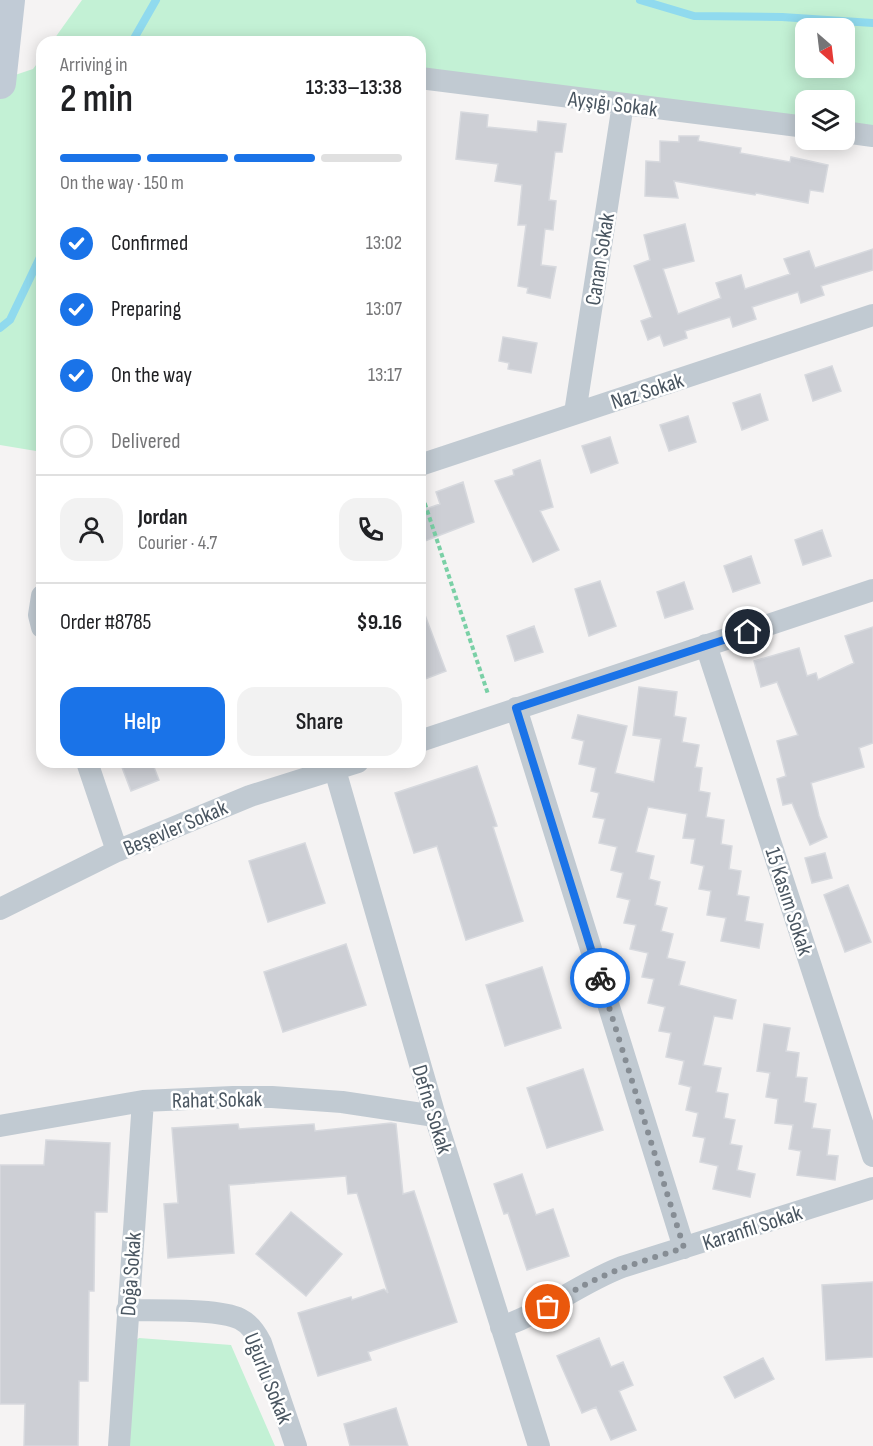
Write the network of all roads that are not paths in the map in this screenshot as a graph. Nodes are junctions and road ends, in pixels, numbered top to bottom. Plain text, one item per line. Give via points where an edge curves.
1 (9, 0) edge
2 (426, 79) edge
3 (0, 83) edge
4 (623, 104) junction
5 (795, 126) edge
6 (855, 134) edge
7 (873, 136) edge
8 (873, 315) edge
9 (575, 413) junction
10 (426, 463) edge
11 (873, 590) edge
12 (706, 645) junction
13 (505, 711) junction
14 (426, 739) edge
15 (89, 768) edge
16 (341, 768) edge
17 (335, 770) junction
18 (117, 852) junction
19 (0, 909) edge
20 (143, 1101) junction
21 (435, 1116) junction
22 (0, 1126) edge
23 (873, 1156) edge
24 (873, 1188) edge
25 (684, 1248) junction
26 (127, 1310) junction
27 (501, 1327) junction
28 (119, 1446) edge
29 (296, 1446) edge
30 (539, 1446) edge

1 - 3 street
2 - 4 street, Ayşığı Sokak
4 - 5 street, Ayşığı Sokak
4 - 9 street, Canan Sokak
6 - 7 street
8 - 9 street, Naz Sokak
9 - 10 street, Naz Sokak
11 - 12 street
12 - 13 street
12 - 23 street, 15 Kasım Sokak
13 - 14 street
13 - 25 street
15 - 18 street
16 - 17 street, Beşevler Sokak
17 - 18 street, Beşevler Sokak via 250,796
17 - 21 street, Defne Sokak
18 - 19 street, Beşevler Sokak
20 - 21 street, Rahat Sokak via 307,1099
20 - 22 street, Rahat Sokak
20 - 26 street, Doğa Sokak
21 - 27 street, Defne Sokak
24 - 25 street, Karanfil Sokak
25 - 27 street, Karanfil Sokak via 593,1279 533,1315
26 - 28 street, Doğa Sokak
26 - 29 street, Uğurlu Sokak via 216,1313 246,1322 261,1343
27 - 30 street, Defne Sokak

